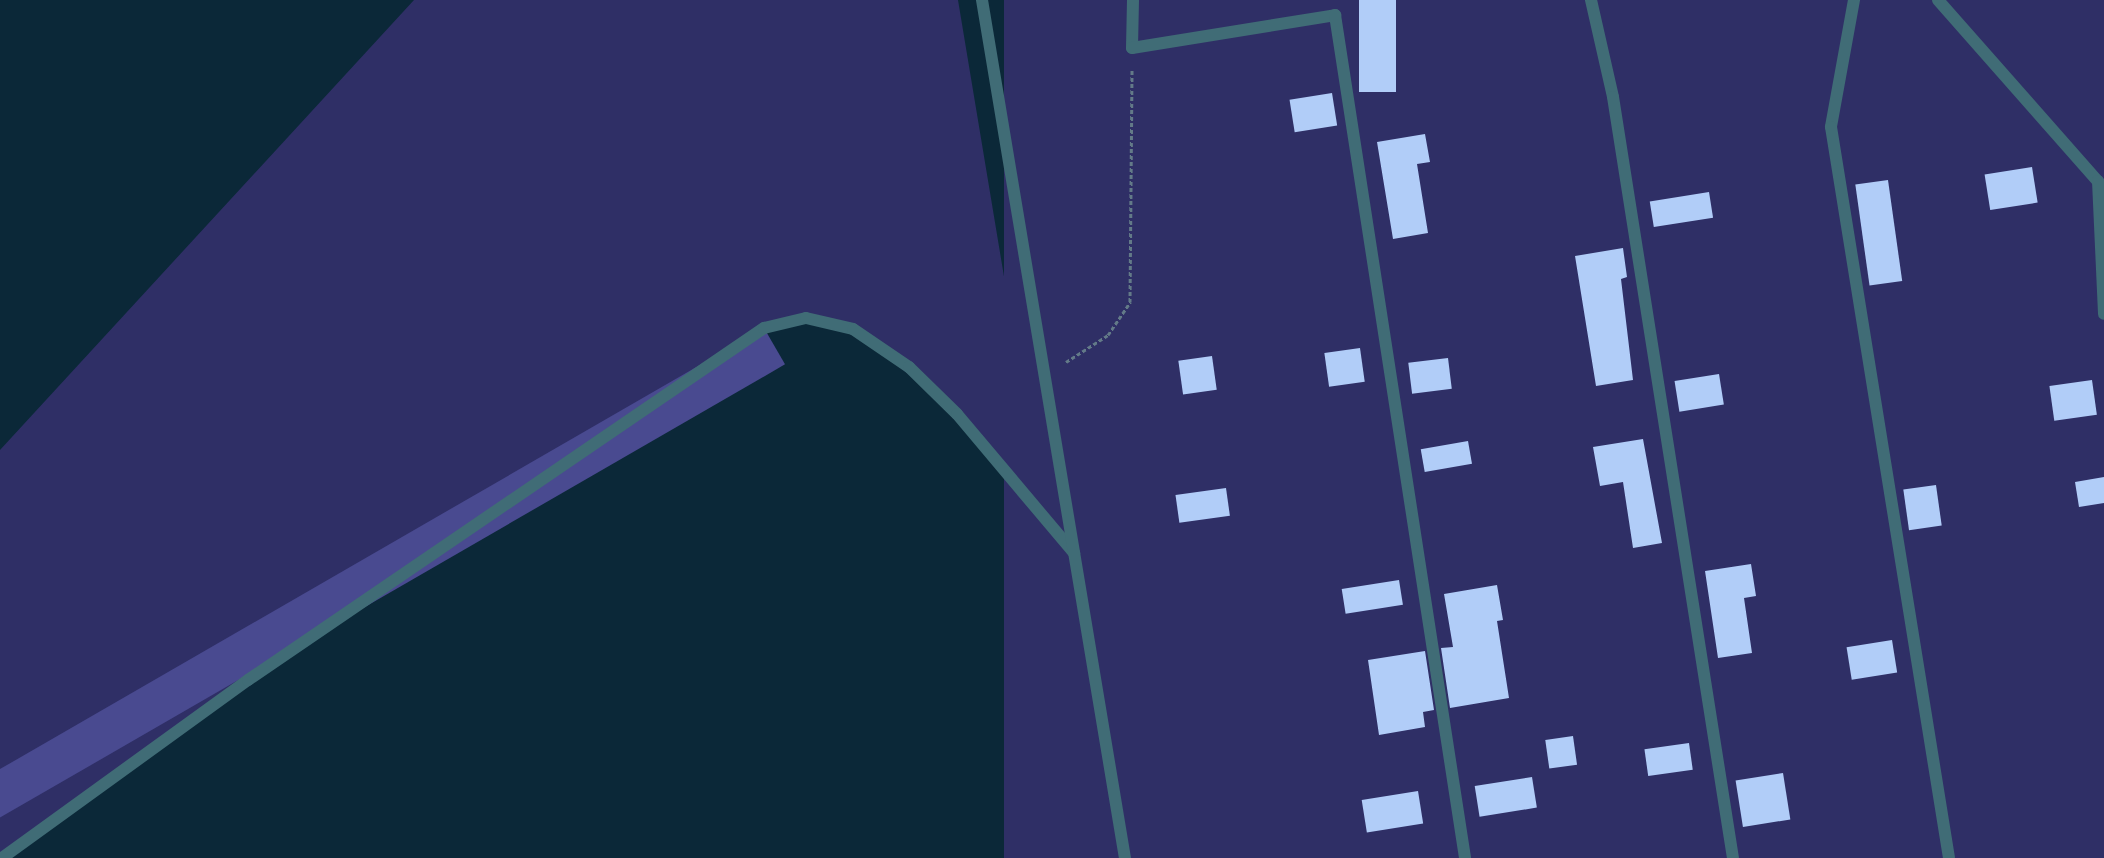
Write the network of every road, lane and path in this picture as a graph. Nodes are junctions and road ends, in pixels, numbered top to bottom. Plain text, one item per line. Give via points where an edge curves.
1 (982, 0) edge
2 (1132, 0) edge
3 (1591, 0) edge
4 (1854, 0) edge
5 (1938, 0) edge
6 (1132, 48) junction
7 (2101, 184) edge
8 (2104, 314) edge
9 (1045, 376) junction
10 (1074, 553) junction
11 (2, 858) edge
12 (1125, 858) edge
13 (1465, 858) edge
14 (1733, 858) edge
15 (1949, 858) edge

1 - 9 street
2 - 6 street
3 - 14 street via 1613,97
4 - 15 street via 1831,127
5 - 7 street
6 - 9 path via 1130,302 1108,334
6 - 13 street via 1335,16
7 - 8 street
9 - 10 street
10 - 11 street via 957,414 909,367 853,329 806,318 764,328 248,680
10 - 12 street

